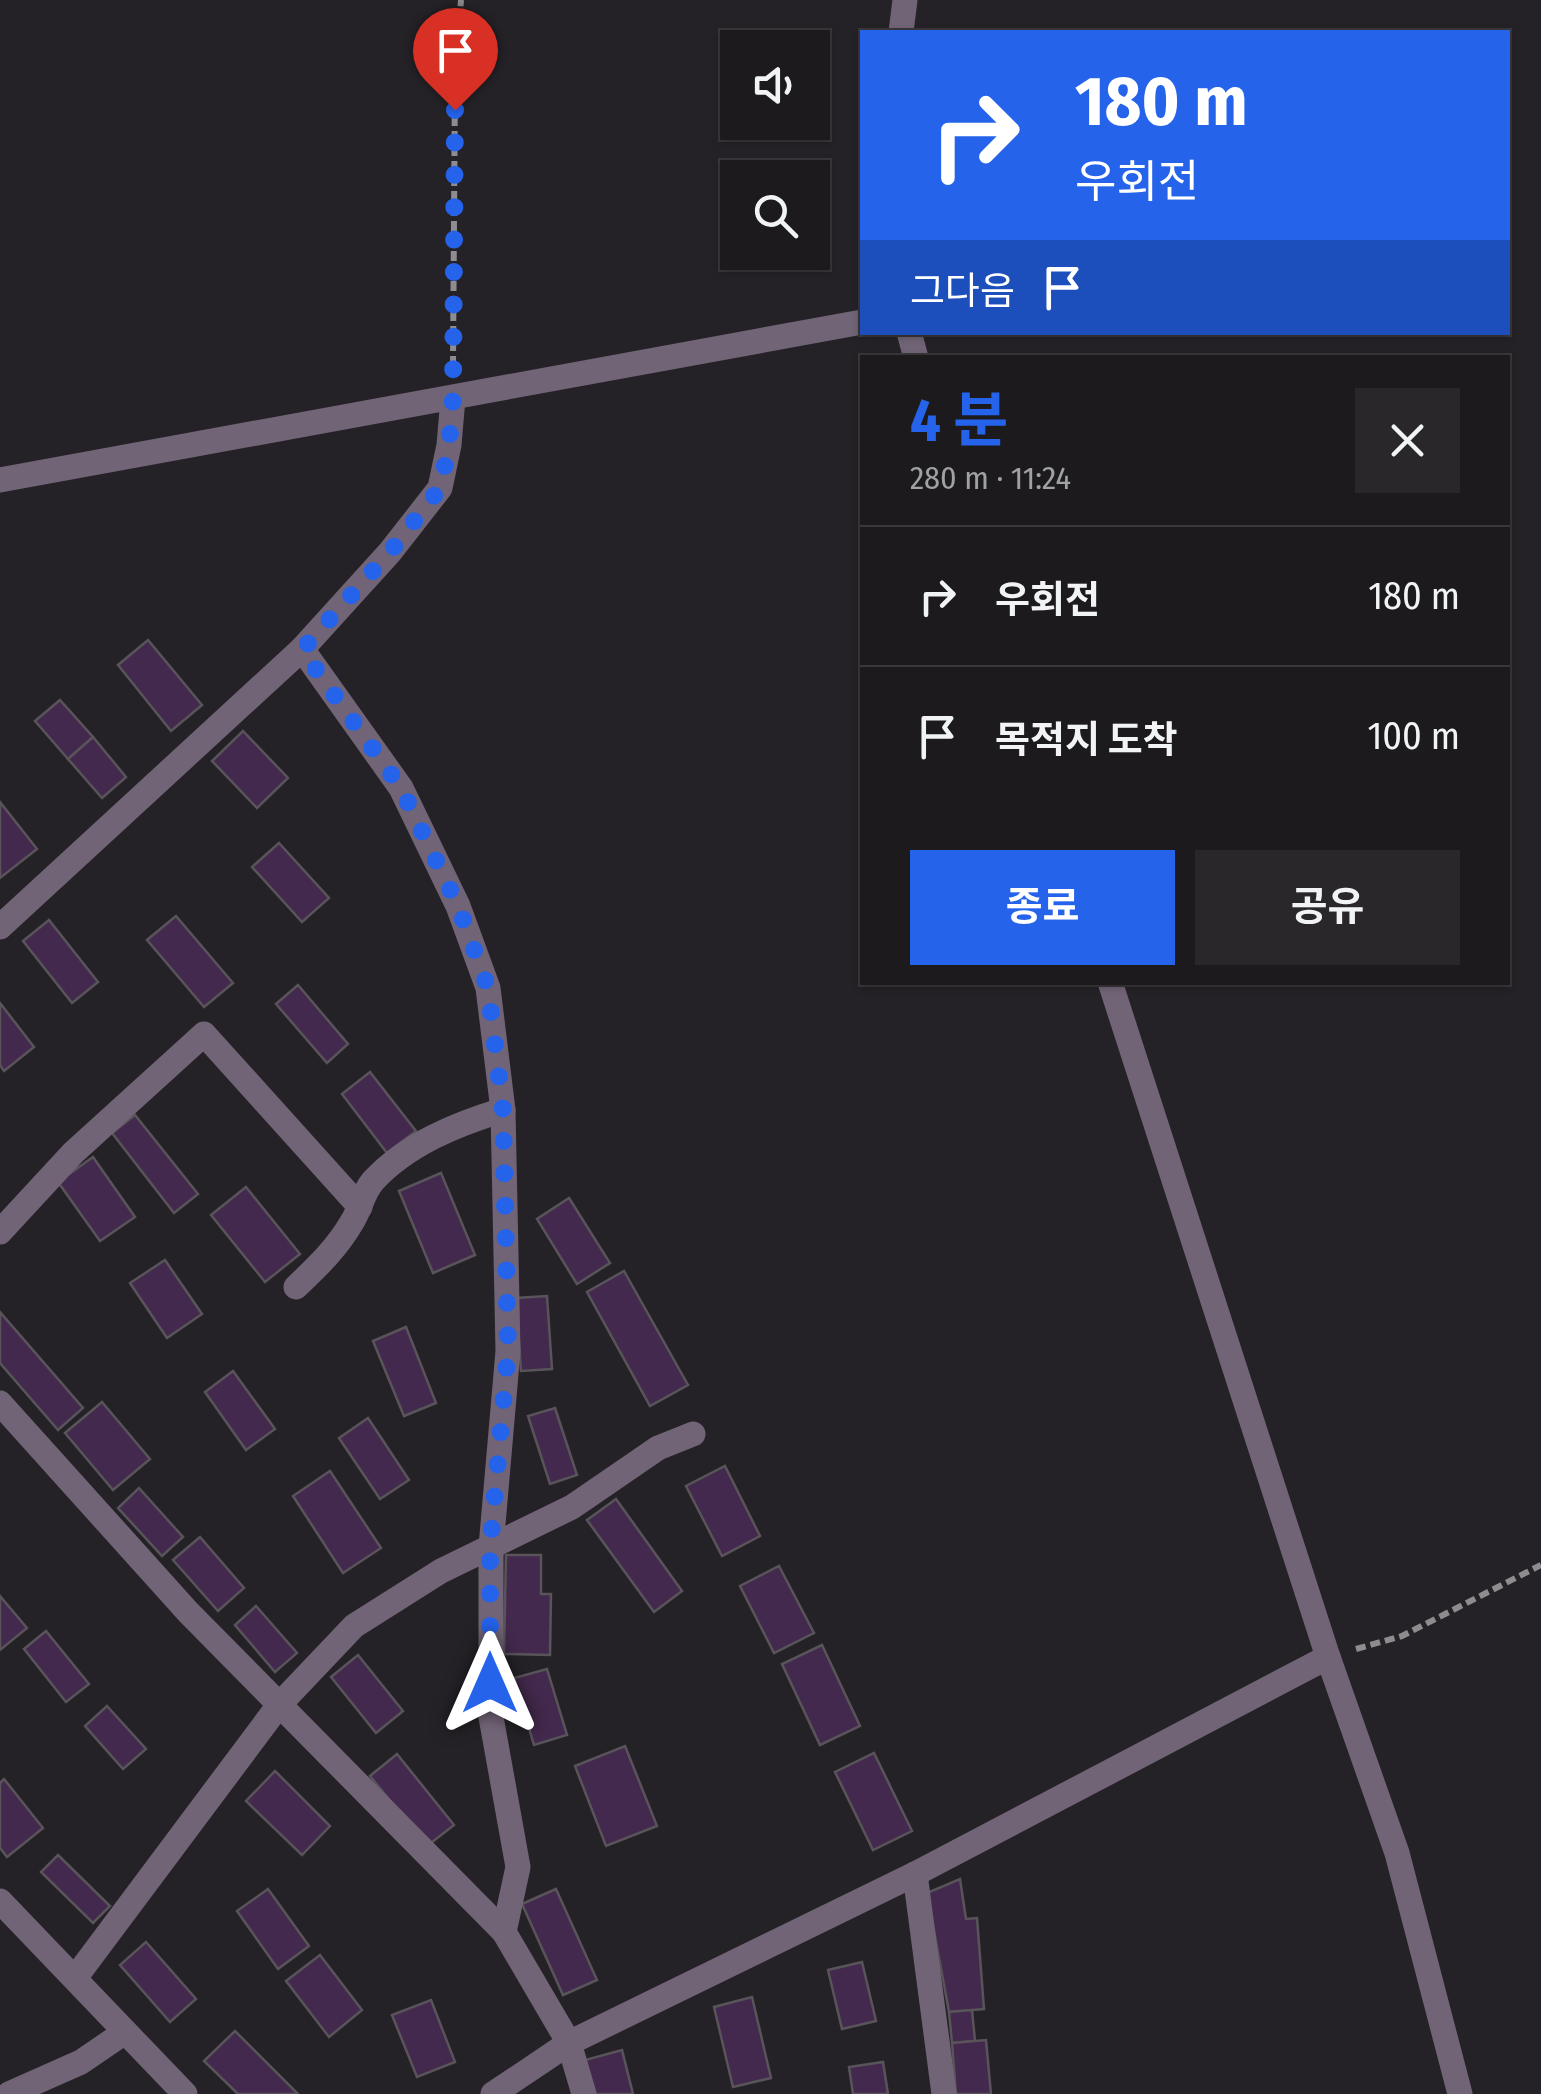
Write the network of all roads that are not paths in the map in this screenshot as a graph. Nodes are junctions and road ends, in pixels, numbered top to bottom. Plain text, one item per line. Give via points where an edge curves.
1 (904, 0) edge
2 (901, 30) edge
3 (860, 322) edge
4 (453, 398) junction
5 (0, 480) edge
6 (302, 650) junction
7 (0, 927) edge
8 (1111, 985) edge
9 (503, 1110) junction
10 (360, 1207) junction
11 (0, 1232) edge
12 (296, 1288) dead end
13 (0, 1403) edge
14 (693, 1434) dead end
15 (490, 1548) junction
16 (1328, 1658) junction
17 (280, 1705) junction
18 (915, 1874) junction
19 (0, 1901) edge
20 (504, 1932) junction
21 (75, 1978) junction
22 (126, 2032) junction
23 (569, 2043) junction
24 (9, 2094) edge
25 (185, 2094) edge
26 (494, 2094) edge
27 (584, 2094) edge
28 (944, 2094) edge
29 (1460, 2094) edge

1 - 2 street
3 - 4 street
4 - 5 street
4 - 6 street via 440,488
6 - 7 street
6 - 9 street via 401,788 458,906 488,988
8 - 16 street
9 - 10 street via 412,1149 372,1182
9 - 15 street via 508,1351
10 - 11 street via 204,1034
10 - 12 street via 330,1254
13 - 17 street
14 - 15 street
15 - 17 street via 354,1626
15 - 20 street via 490,1717 518,1867
16 - 18 street
16 - 29 street via 1397,1853
17 - 20 street
17 - 21 street
18 - 23 street
18 - 28 street
19 - 21 street
20 - 23 street
21 - 22 street
22 - 24 street via 81,2062
22 - 25 street
23 - 26 street
23 - 27 street

